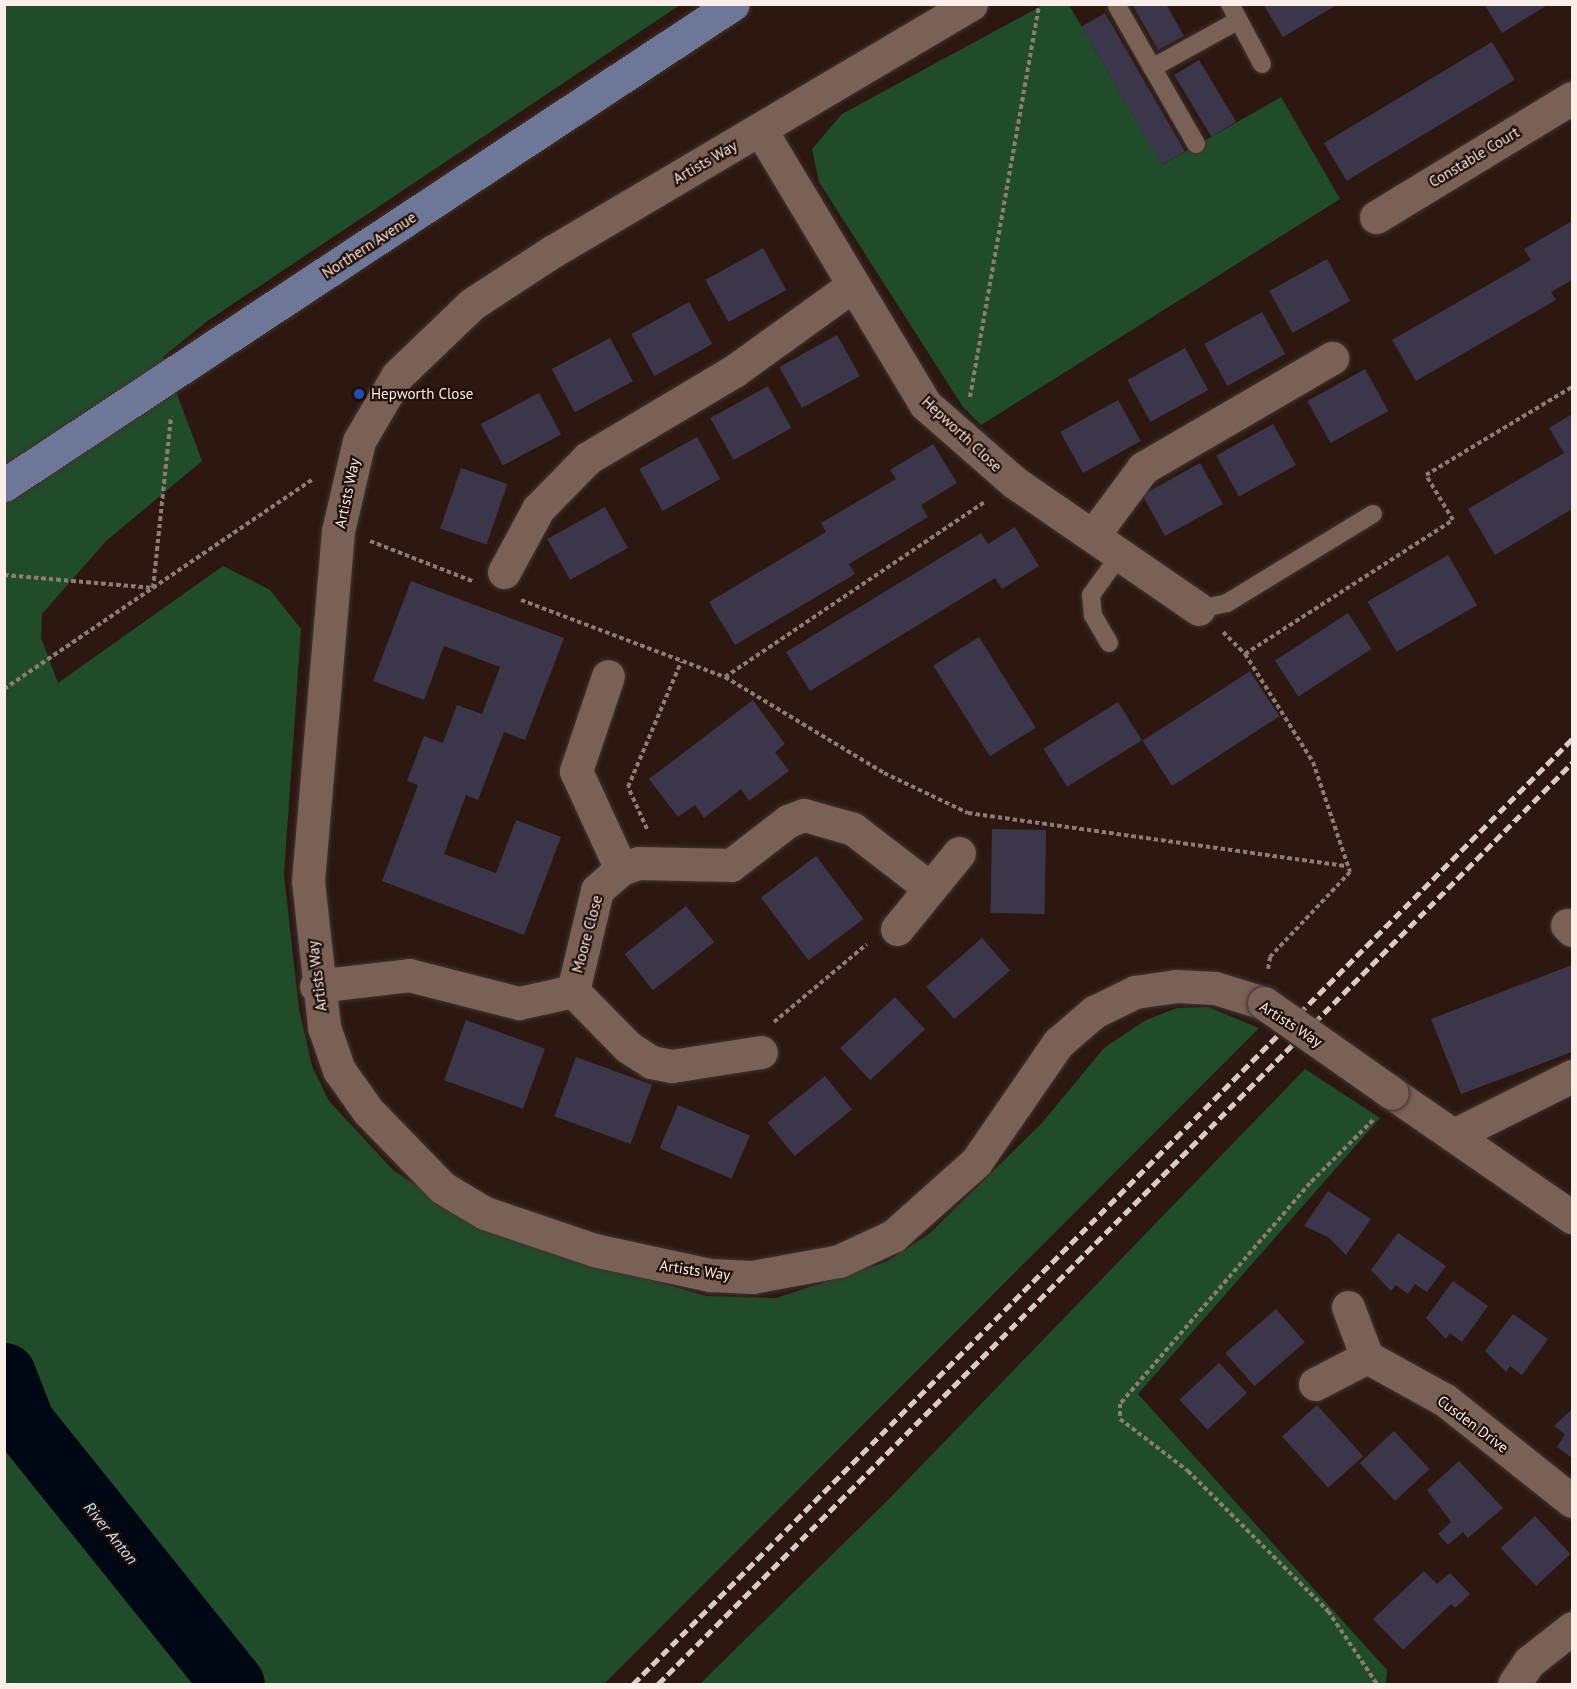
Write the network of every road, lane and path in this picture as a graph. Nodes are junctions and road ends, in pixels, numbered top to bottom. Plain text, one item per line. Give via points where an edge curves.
1 (733, 4) edge
2 (971, 4) edge
3 (1039, 4) edge
4 (1117, 6) dead end
5 (1235, 12) edge
6 (1262, 64) dead end
7 (1152, 68) junction
8 (1572, 98) edge
9 (760, 129) junction
10 (1196, 144) dead end
11 (1376, 217) dead end
12 (852, 286) junction
13 (1332, 358) dead end
14 (1572, 387) edge
15 (171, 410) dead end
16 (963, 440) junction
17 (315, 472) dead end
18 (1014, 482) junction
19 (4, 485) edge
20 (1373, 514) dead end
21 (338, 531) junction
22 (1094, 534) junction
23 (1122, 552) junction
24 (4, 575) edge
25 (498, 584) junction
26 (153, 588) junction
27 (1199, 609) junction
28 (1109, 643) dead end
29 (1245, 654) junction
30 (681, 662) junction
31 (609, 676) dead end
32 (725, 677) junction
33 (4, 689) edge
34 (958, 853) dead end
35 (664, 865) junction
36 (1347, 866) junction
37 (621, 869) junction
38 (930, 888) junction
39 (897, 929) joint
40 (316, 986) junction
41 (573, 991) junction
42 (1264, 1003) junction
43 (761, 1052) joint
44 (1572, 1076) edge
45 (1395, 1094) junction
46 (1454, 1135) junction
47 (1572, 1217) edge
48 (1348, 1307) dead end
49 (1367, 1357) junction
50 (1315, 1384) dead end
51 (1572, 1502) edge
52 (1572, 1628) edge
53 (1377, 1684) edge
54 (1514, 1684) edge

1 - 19 main road, Northern Avenue
2 - 9 street, Artists Way
3 - 16 path
4 - 7 lane
5 - 6 lane
5 - 7 lane
7 - 10 lane
8 - 11 street, Constable Court
9 - 12 street, Hepworth Close
9 - 21 street, Artists Way via 553,251 430,338 397,376 359,441
12 - 16 street, Hepworth Close via 925,404
12 - 25 street via 734,371 588,458 538,508
13 - 22 street via 1143,468
14 - 29 path via 1426,475 1453,520
15 - 26 path
16 - 18 street, Hepworth Close
17 - 26 path via 312,482
18 - 22 street, Hepworth Close
18 - 32 path
20 - 27 lane via 1227,603
21 - 25 path
21 - 40 street, Artists Way via 308,881
22 - 23 street, Hepworth Close
23 - 27 street, Hepworth Close
23 - 28 lane via 1091,595 1093,615
24 - 26 path
25 - 30 path
26 - 33 path
27 - 29 path
29 - 36 path via 1313,762
30 - 32 path
30 - 35 path via 628,787
31 - 37 street via 576,771
32 - 36 path via 884,773 968,813
34 - 38 street
35 - 37 street via 638,863
35 - 38 street via 731,865 804,815 853,829
36 - 42 path via 1350,872 1270,957
37 - 41 street, Moore Close via 597,890
38 - 39 street
39 - 43 path via 875,938 773,1023
40 - 41 street, Moore Close via 409,975 519,1003
40 - 42 street, Artists Way via 339,1070 368,1112 443,1188 485,1213 594,1250 710,1275 752,1277 839,1261 892,1236 976,1162 1058,1043 1094,1012 1135,992 1176,986 1215,988
41 - 43 street via 628,1047 651,1062 672,1065
42 - 45 street, Artists Way, bridge
44 - 46 street
45 - 46 street, Artists Way
45 - 53 path via 1310,1183 1120,1404 1120,1419 1188,1471 1328,1611
46 - 47 street, Artists Way
48 - 49 street
49 - 50 street
49 - 51 street, Cusden Drive via 1445,1400
52 - 54 street via 1529,1662

